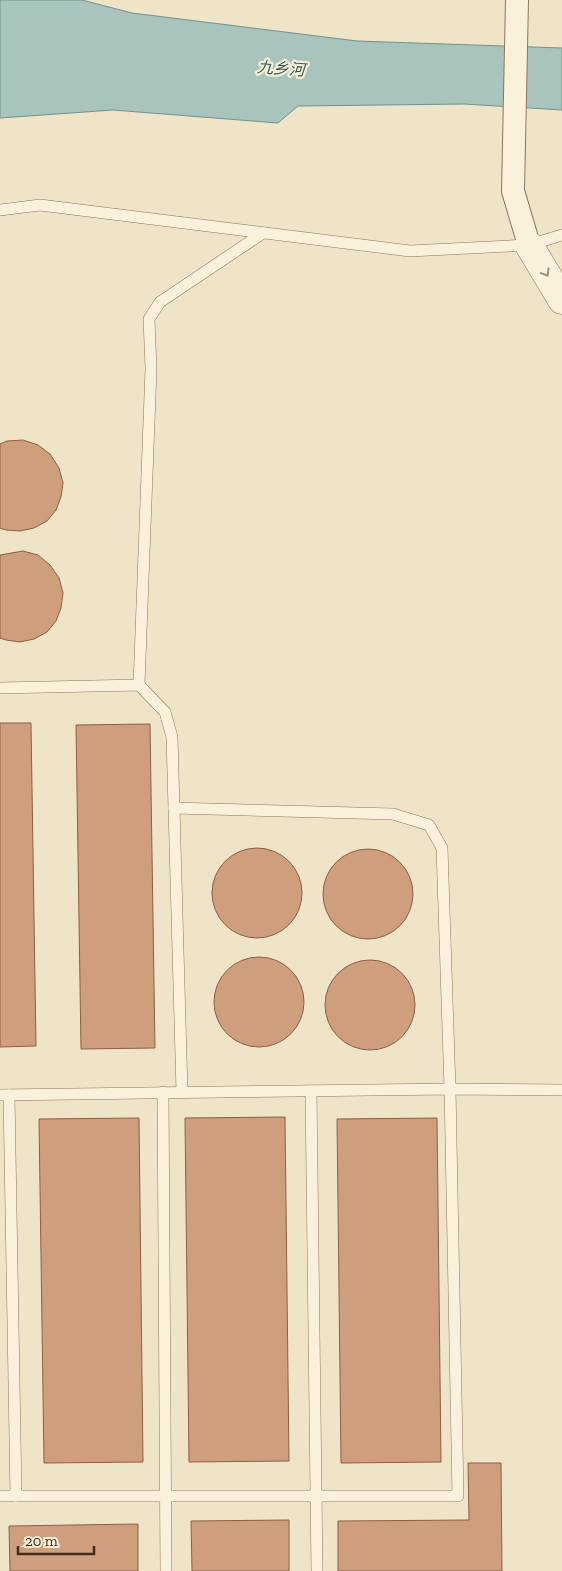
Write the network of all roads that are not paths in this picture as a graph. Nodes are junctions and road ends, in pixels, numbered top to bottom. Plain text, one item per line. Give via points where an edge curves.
1 (516, 6) edge
2 (0, 210) edge
3 (263, 234) junction
4 (562, 235) edge
5 (529, 245) junction
6 (562, 300) edge
7 (139, 685) junction
8 (0, 688) edge
9 (174, 808) junction
10 (450, 1089) junction
11 (311, 1090) junction
12 (562, 1090) edge
13 (163, 1092) junction
14 (182, 1092) junction
15 (4, 1095) edge
16 (0, 1496) edge
17 (16, 1496) junction
18 (166, 1496) junction
19 (316, 1496) junction
20 (166, 1571) edge
21 (318, 1571) edge

1 - 5 street via 513,191
2 - 3 lane via 40,205
3 - 5 lane via 410,251
3 - 7 lane via 160,302 149,319 151,369
4 - 5 lane
5 -> 6 street
7 - 8 lane
7 - 9 lane via 164,712 172,737
9 - 10 lane via 393,814 429,824 442,848
9 - 14 lane
10 - 11 lane
10 - 12 lane
10 - 19 lane via 458,1496
11 - 14 lane
11 - 19 lane
13 - 14 lane
13 - 15 lane
13 - 18 lane
15 - 17 lane
16 - 17 lane
17 - 18 lane
18 - 19 lane
18 - 20 lane
19 - 21 lane

